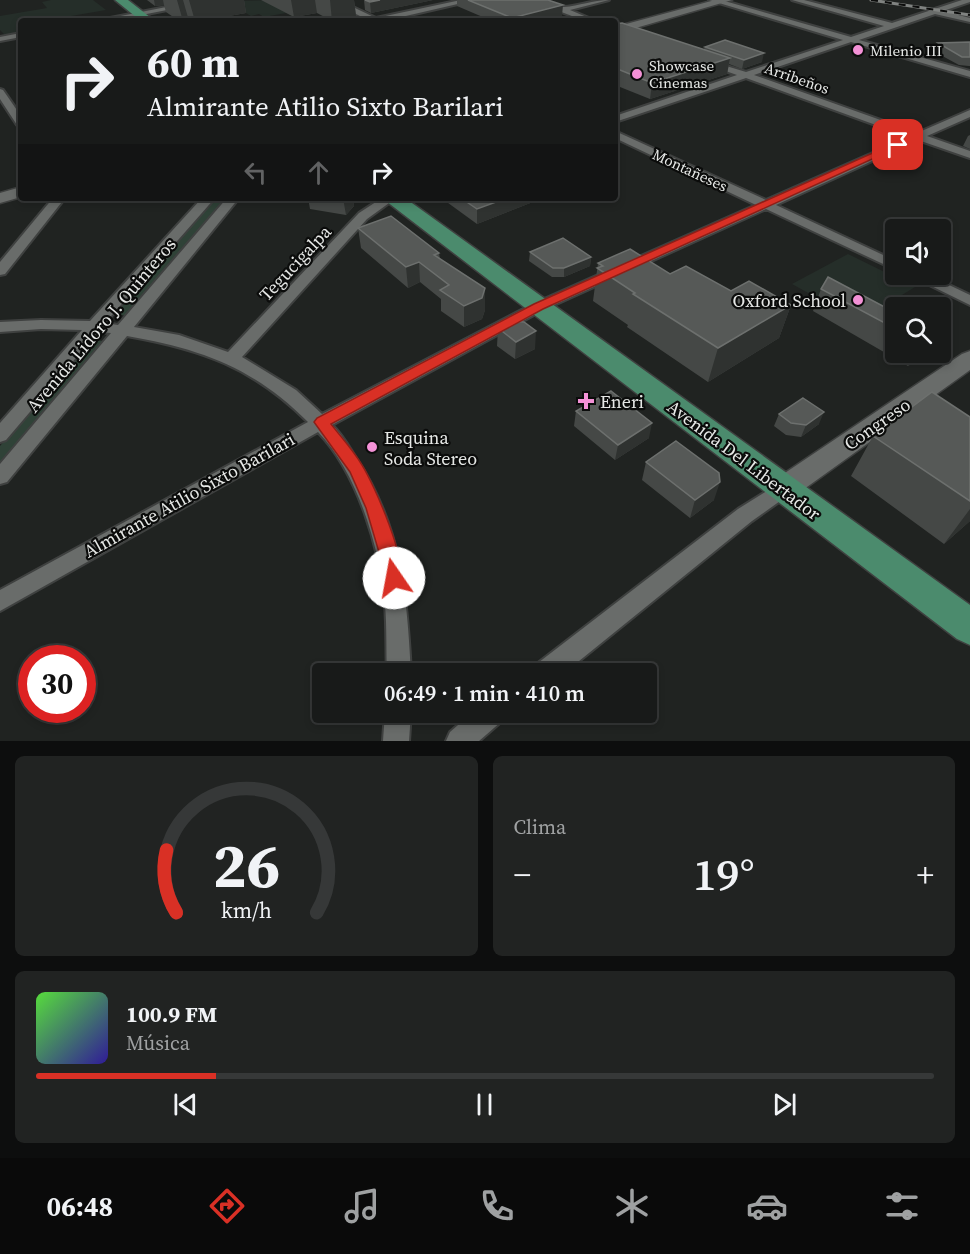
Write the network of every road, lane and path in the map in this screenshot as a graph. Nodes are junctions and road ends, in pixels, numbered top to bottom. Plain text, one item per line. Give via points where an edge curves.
1 (121, 0) edge
2 (214, 0) edge
3 (332, 0) edge
4 (471, 0) edge
5 (534, 0) edge
6 (605, 0) edge
7 (796, 0) edge
8 (969, 0) edge
9 (720, 1) edge
10 (562, 10) junction
11 (934, 12) junction
12 (144, 17) edge
13 (369, 18) edge
14 (389, 18) edge
15 (584, 18) edge
16 (970, 20) edge
17 (893, 26) junction
18 (618, 29) edge
19 (618, 31) edge
20 (18, 36) edge
21 (639, 38) edge
22 (0, 39) edge
23 (851, 40) junction
24 (692, 57) edge
25 (970, 74) edge
26 (746, 75) junction
27 (2, 98) edge
28 (18, 98) edge
29 (970, 113) edge
30 (618, 118) edge
31 (18, 119) edge
32 (618, 135) edge
33 (918, 136) junction
34 (970, 154) edge
35 (18, 193) edge
36 (0, 198) edge
37 (57, 201) edge
38 (206, 201) edge
39 (230, 201) edge
40 (386, 201) edge
41 (395, 201) edge
42 (764, 205) junction
43 (885, 261) edge
44 (0, 271) edge
45 (937, 285) edge
46 (970, 301) edge
47 (538, 307) junction
48 (94, 326) junction
49 (0, 327) edge
50 (123, 329) junction
51 (232, 358) junction
52 (970, 359) edge
53 (322, 422) junction
54 (0, 435) edge
55 (0, 477) edge
56 (783, 489) junction
57 (0, 601) edge
58 (964, 621) edge
59 (399, 663) edge
60 (557, 663) edge
61 (397, 723) edge
62 (480, 723) edge
63 (396, 741) edge
64 (459, 741) edge

1 - 12 main road
2 - 12 street
3 - 13 street
4 - 14 street
5 - 10 street
6 - 10 street
7 - 17 street
8 - 11 street
9 - 18 main road
9 - 23 street
10 - 15 street
11 - 16 street
11 - 17 street
17 - 23 street
19 - 21 street
20 - 22 street
23 - 25 street
23 - 26 street
24 - 26 street, Arribeños
26 - 30 street
26 - 33 street, Arribeños
27 - 28 street
27 - 31 street
29 - 33 street, Almirante Atilio Sixto Barilari
32 - 42 street, Montañeses
33 - 34 street, Arribeños
33 - 42 street, Almirante Atilio Sixto Barilari
35 - 36 main road
37 - 44 street
38 - 48 street, Avenida Lidoro J. Quinteros
39 - 50 street, Avenida Lidoro J. Quinteros
40 - 51 street, Tegucigalpa via 363,216
41 - 47 main road, Avenida Del Libertador
42 - 43 street, Montañeses
42 - 47 street, Almirante Atilio Sixto Barilari
45 - 46 street
47 - 53 street, Almirante Atilio Sixto Barilari
47 - 56 main road, Avenida Del Libertador
48 - 49 street
48 - 50 street
48 - 54 street, Avenida Lidoro J. Quinteros
50 - 51 street via 192,343
50 - 55 street, Avenida Lidoro J. Quinteros
51 - 53 street via 277,383
52 - 56 main road, Congreso
53 - 57 street, Almirante Atilio Sixto Barilari
53 - 59 street via 356,469 387,544 399,620
56 - 58 main road, Avenida Del Libertador
56 - 60 street
61 - 63 street
62 - 64 street

